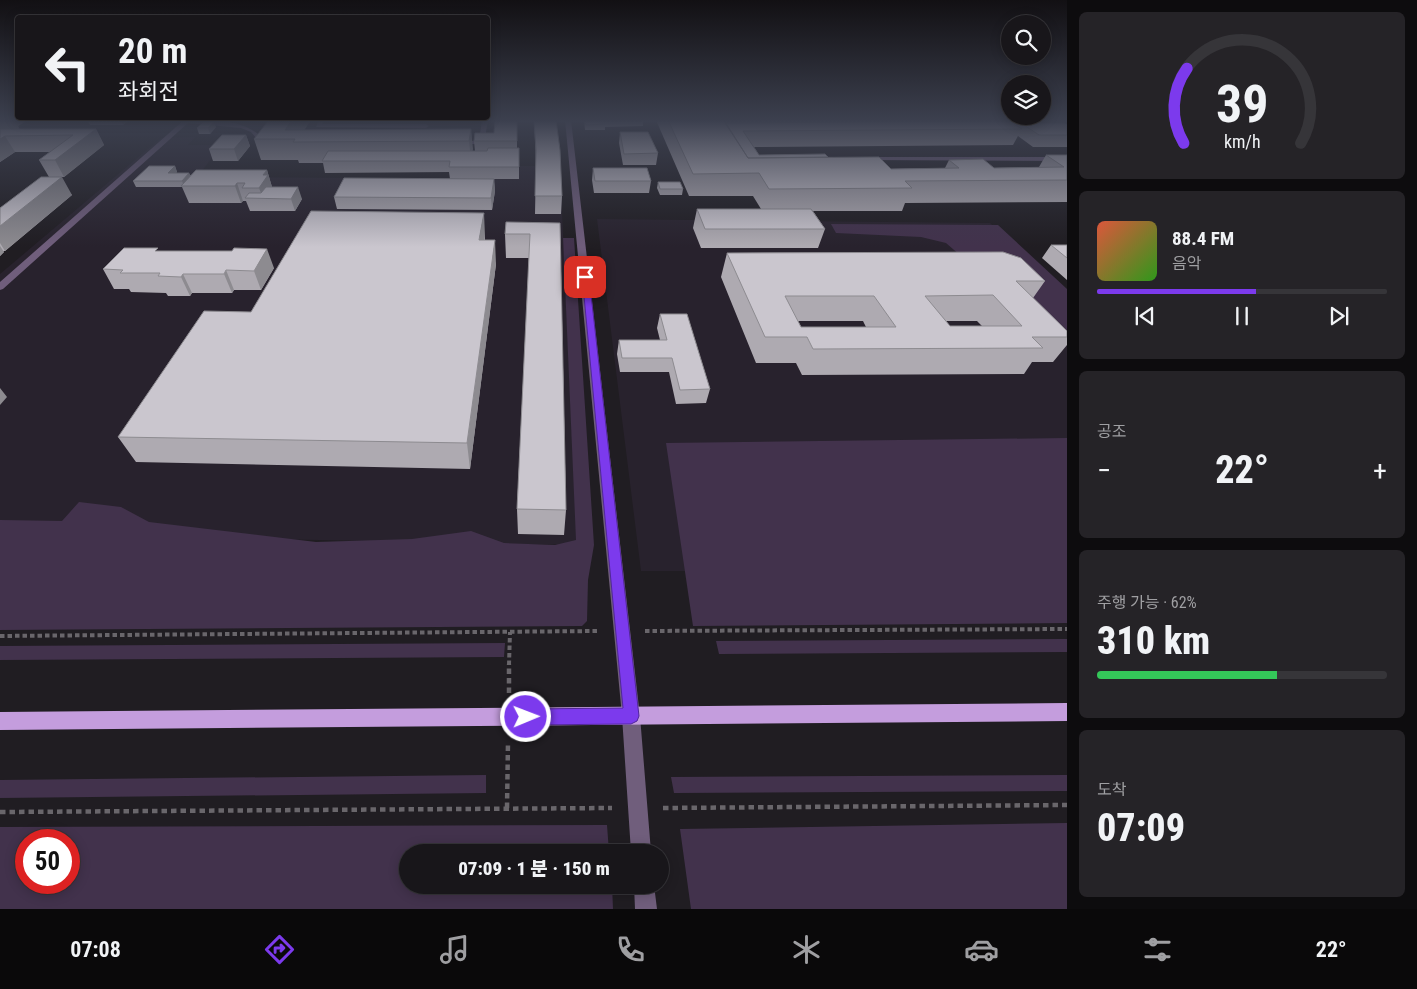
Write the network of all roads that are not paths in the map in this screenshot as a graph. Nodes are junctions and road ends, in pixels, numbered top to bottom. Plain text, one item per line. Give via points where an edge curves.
1 (140, 162) edge
2 (572, 162) edge
3 (0, 286) edge
4 (1067, 712) edge
5 (631, 716) junction
6 (0, 721) edge
7 (640, 844) edge
8 (645, 894) edge
9 (646, 909) edge

1 - 3 street
2 - 5 street
4 - 5 main road
5 - 6 main road
5 - 7 street
8 - 9 street

